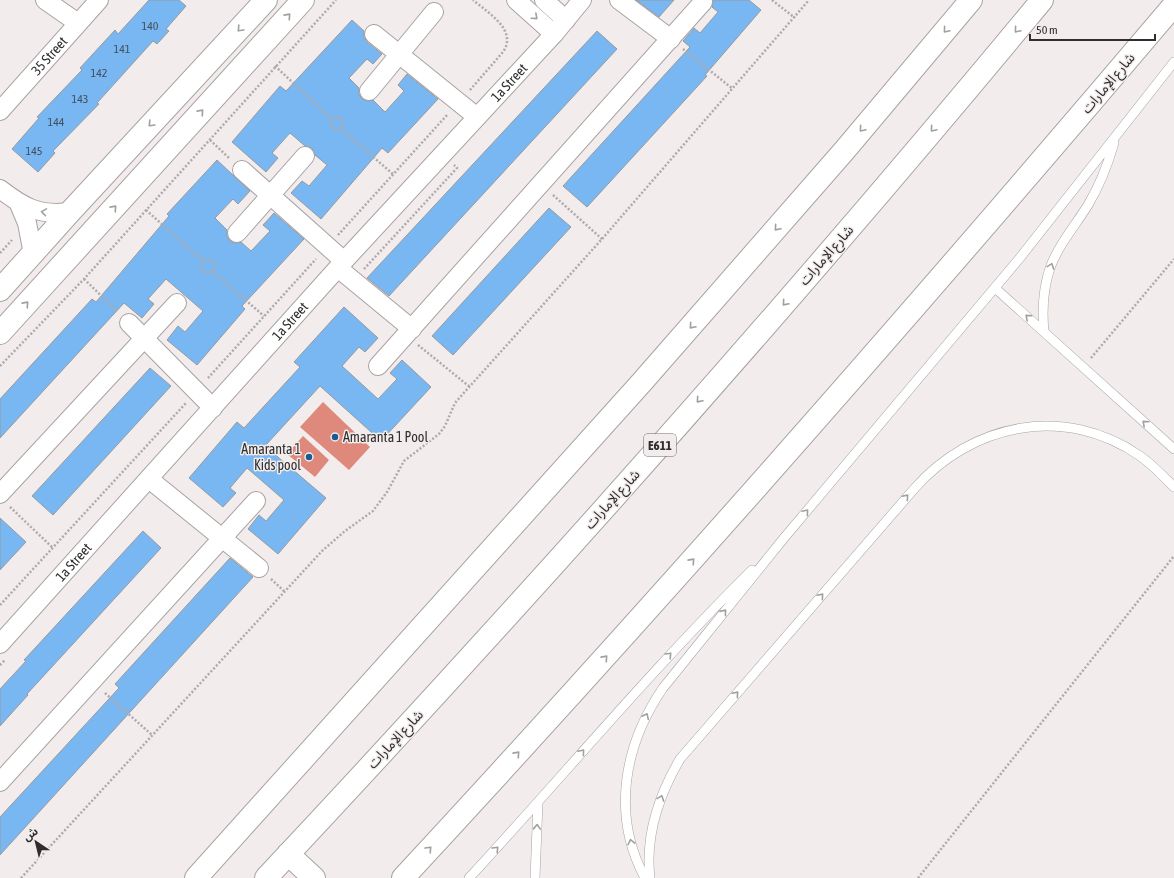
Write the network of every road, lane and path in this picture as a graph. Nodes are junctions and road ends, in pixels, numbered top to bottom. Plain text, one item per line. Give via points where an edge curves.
1 (45, 0) edge
2 (99, 0) edge
3 (266, 0) edge
4 (303, 0) edge
5 (328, 0) edge
6 (336, 0) edge
7 (473, 0) edge
8 (516, 0) edge
9 (544, 0) edge
10 (582, 0) edge
11 (619, 0) edge
12 (772, 0) edge
13 (810, 0) edge
14 (971, 0) edge
15 (1042, 0) edge
16 (703, 2) dead end
17 (332, 4) junction
18 (1174, 4) edge
19 (434, 12) dead end
20 (795, 18) junction
21 (566, 20) junction
22 (78, 23) junction
23 (374, 34) dead end
24 (554, 34) junction
25 (671, 38) junction
26 (400, 54) junction
27 (1174, 62) edge
28 (275, 66) junction
29 (733, 89) junction
30 (369, 91) dead end
31 (459, 102) junction
32 (0, 112) edge
33 (477, 117) junction
34 (332, 119) junction
35 (340, 128) junction
36 (1116, 138) junction
37 (210, 140) junction
38 (305, 156) dead end
39 (242, 170) joint
40 (394, 175) junction
41 (541, 184) junction
42 (0, 189) edge
43 (270, 195) junction
44 (19, 204) junction
45 (146, 210) junction
46 (70, 212) junction
47 (237, 233) dead end
48 (602, 238) junction
49 (328, 246) junction
50 (33, 254) junction
51 (1174, 259) edge
52 (203, 260) junction
53 (341, 264) junction
54 (212, 271) junction
55 (84, 279) junction
56 (996, 288) junction
57 (0, 290) edge
58 (178, 303) dead end
59 (264, 316) junction
60 (129, 323) joint
61 (409, 332) junction
62 (1044, 332) junction
63 (0, 333) edge
64 (145, 339) junction
65 (0, 366) edge
66 (378, 366) dead end
67 (1083, 368) junction
68 (470, 387) junction
69 (196, 391) junction
70 (213, 408) junction
71 (1174, 450) edge
72 (149, 479) junction
73 (1174, 487) edge
74 (3, 498) edge
75 (256, 501) dead end
76 (223, 538) junction
77 (784, 538) junction
78 (53, 548) junction
79 (1174, 556) edge
80 (258, 568) dead end
81 (0, 605) edge
82 (0, 644) edge
83 (92, 682) junction
84 (152, 735) junction
85 (0, 782) edge
86 (538, 803) junction
87 (222, 850) junction
88 (288, 854) junction
89 (21, 878) edge
90 (182, 878) edge
91 (196, 878) edge
92 (266, 878) edge
93 (314, 878) edge
94 (403, 878) edge
95 (469, 878) edge
96 (535, 878) edge
97 (645, 878) edge
98 (650, 878) edge
99 (918, 878) edge

1 - 22 street
2 - 22 street, 35 Street
3 -> 46 main road
63 -> 4 main road
5 - 17 path
6 - 17 path
7 - 31 path via 502,26 508,43
8 -> 24 street
9 - 21 street
10 - 21 street, 1a Street
11 - 25 street
12 - 20 path
13 - 20 path
14 -> 87 main road via 647,376
15 -> 88 main road, شارع الإمارات / E611 via 730,366 546,573
16 - 25 street
17 - 28 path
94 -> 18 main road, شارع الإمارات via 774,469
19 - 26 street
20 - 29 path
21 - 24 street, 1a Street
22 - 32 street, 35 Street
23 - 26 street
24 - 33 street, 1a Street
25 - 29 path
25 - 41 street
26 - 30 street
26 - 31 street
27 - 36 lane
28 - 34 path
28 - 37 path
29 - 48 path
31 - 33 street
31 - 40 path
33 - 53 street, 1a Street
34 - 35 path via 331,125
34 - 35 path via 336,117 343,120
35 - 40 path
36 - 56 lane
62 -> 36 lane via 1044,300 1050,269 1062,243 1096,190
37 - 39 path
37 - 45 path
38 - 43 street
39 - 43 street
40 - 49 path
41 - 48 path
41 - 61 street
42 - 44 street
43 - 47 street
43 - 49 street
46 -> 44 street via 44,212
44 - 50 street via 28,223
45 - 52 path
45 - 55 path
46 - 50 main road
48 - 68 path
49 - 53 street
49 - 59 path
50 - 57 main road
51 - 67 path
52 - 54 path via 201,264 204,271
52 - 54 path via 211,260 214,267
53 - 61 street
53 - 70 street, 1a Street
54 - 59 path
55 - 60 path
55 - 65 path
62 -> 56 lane
77 -> 56 lane
58 - 64 street
59 - 69 path
60 - 64 street
61 - 66 street
61 - 68 path
62 - 67 lane
64 - 69 street
64 - 74 street
71 -> 67 lane
68 - 84 path via 456,403 439,434 404,461 373,511 322,551
69 - 70 street
69 - 78 path
70 - 72 street, 1a Street
72 - 76 street
72 - 82 street, 1a Street
98 -> 73 lane via 650,852 656,813 670,776 680,759 939,463 969,444 1003,431 1057,426 1092,433 1125,447 1154,468
74 - 78 path
75 - 76 street
76 - 80 street
76 - 83 street
86 -> 77 lane via 639,688
97 -> 77 lane via 632,848 625,800 626,776 639,730 649,708 663,688
78 - 81 path
79 - 99 path
83 - 84 path
83 - 85 street
84 - 89 path
95 -> 86 lane
96 -> 86 lane
87 - 90 main road
87 - 91 main road
88 - 92 main road, شارع الإمارات / E611
88 - 93 main road

